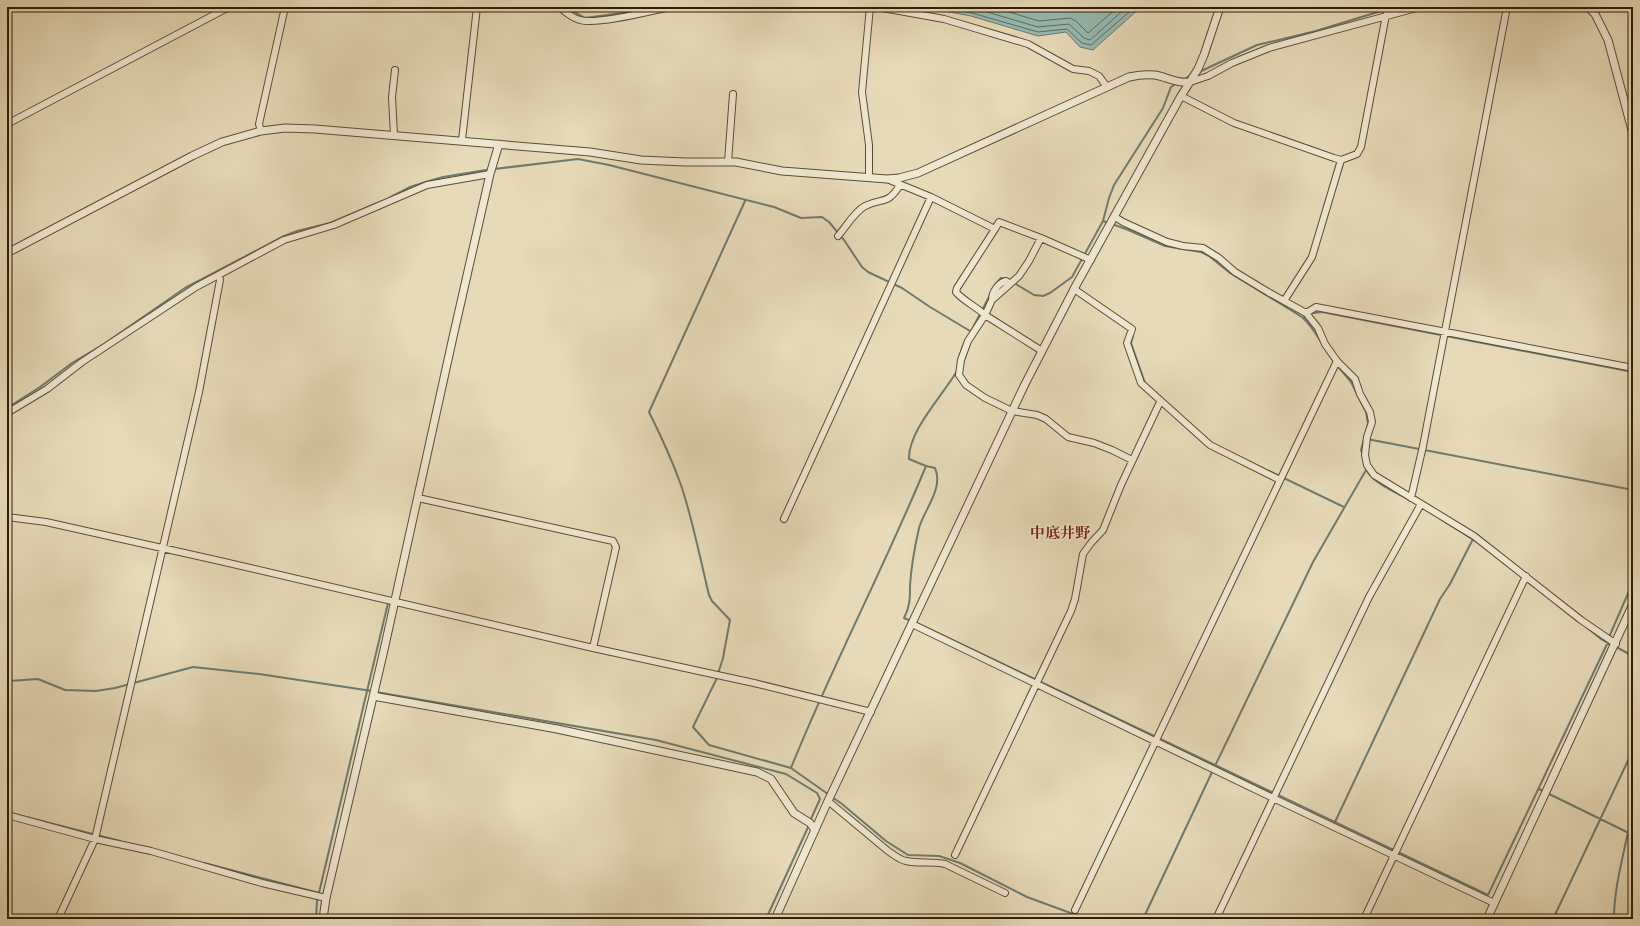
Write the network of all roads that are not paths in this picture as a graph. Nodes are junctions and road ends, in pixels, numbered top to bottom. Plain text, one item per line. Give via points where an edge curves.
1 (229, 7) edge
2 (285, 7) edge
3 (477, 7) edge
4 (559, 7) edge
5 (670, 7) edge
6 (870, 7) edge
7 (878, 7) edge
8 (1220, 7) edge
9 (1420, 7) edge
10 (1508, 7) edge
11 (1588, 7) edge
12 (1386, 15) junction
13 (395, 70) dead end
14 (1190, 82) junction
15 (1107, 87) junction
16 (733, 94) dead end
17 (1181, 96) junction
18 (7, 124) edge
19 (261, 131) junction
20 (1633, 134) edge
21 (394, 135) junction
22 (462, 140) junction
23 (499, 144) junction
24 (1341, 160) junction
25 (728, 162) junction
26 (490, 174) junction
27 (869, 178) junction
28 (887, 179) junction
29 (900, 185) junction
30 (931, 197) junction
31 (1115, 217) junction
32 (995, 230) junction
33 (838, 236) dead end
34 (1041, 238) junction
35 (7, 254) edge
36 (1091, 260) junction
37 (219, 275) junction
38 (1074, 289) junction
39 (1284, 301) junction
40 (1306, 312) junction
41 (985, 315) junction
42 (1445, 332) junction
43 (1042, 351) junction
44 (1337, 361) junction
45 (1633, 368) edge
46 (1160, 402) junction
47 (1012, 411) junction
48 (7, 413) edge
49 (1132, 460) junction
50 (1280, 480) junction
51 (418, 498) junction
52 (1411, 498) junction
53 (1421, 504) junction
54 (7, 517) edge
55 (784, 519) dead end
56 (162, 548) junction
57 (1526, 576) junction
58 (395, 601) junction
59 (1633, 604) edge
60 (912, 624) junction
61 (1616, 644) junction
62 (593, 648) junction
63 (1036, 683) junction
64 (373, 696) junction
65 (871, 712) junction
66 (1155, 741) junction
67 (1273, 798) junction
68 (828, 801) junction
69 (7, 815) edge
70 (815, 830) junction
71 (95, 839) junction
72 (955, 855) dead end
73 (1394, 855) junction
74 (1005, 893) dead end
75 (326, 898) junction
76 (1494, 903) junction
77 (1075, 910) dead end
78 (58, 919) edge
79 (324, 919) edge
80 (775, 919) edge
81 (1216, 919) edge
82 (1364, 919) edge
83 (1486, 919) edge

1 - 18 street
2 - 19 street via 259,124
3 - 22 street
4 - 5 street via 574,18 588,22
6 - 27 street via 862,92 869,145
7 - 15 street via 944,19 1028,44 1073,69 1089,71 1099,76
8 - 14 street via 1204,55
9 - 12 street
10 - 42 street
11 - 20 street via 1595,14 1608,40
12 - 14 street via 1269,48
12 - 24 street via 1361,147 1357,154
13 - 21 street via 392,97
14 - 15 street via 1182,83 1155,75 1142,75 1129,77
14 - 17 street
15 - 28 street via 918,173
16 - 25 street
17 - 24 street via 1234,123
17 - 31 street
19 - 21 street via 285,128
19 - 35 street via 222,142 192,156
21 - 22 street
22 - 23 street
23 - 25 street via 590,152 641,160
23 - 26 street
24 - 39 street via 1312,257
25 - 27 street
26 - 37 street via 427,185 334,225 284,240
26 - 51 street
27 - 28 street
28 - 29 street
29 - 30 street
29 - 33 street via 885,201 865,206 858,211
30 - 32 street
30 - 55 street
31 - 36 street
31 - 39 street via 1167,242 1203,248 1235,272
32 - 34 street via 999,222
32 - 41 street via 956,292
34 - 36 street
34 - 41 street via 1019,276 992,300
36 - 38 street
37 - 48 street via 196,287 92,355 47,389
37 - 56 street via 199,392
38 - 43 street
38 - 46 street via 1132,329 1127,343 1141,384
39 - 40 street
40 - 42 street via 1316,307
40 - 44 street
41 - 43 street
41 - 47 street via 968,341 959,375 966,384 985,398
42 - 45 street
42 - 52 street
43 - 47 street
44 - 50 street
44 - 52 street via 1356,379 1360,394 1370,412 1372,419 1365,448 1367,465 1374,475
46 - 49 street
46 - 50 street via 1210,445
47 - 49 street via 1037,415 1046,419 1068,438 1094,443
47 - 60 street
49 - 63 street via 1103,530 1083,554 1071,611
50 - 66 street
51 - 58 street
51 - 62 street via 613,541 616,547
52 - 53 street
53 - 57 street via 1474,536
53 - 67 street via 1369,597
54 - 56 street via 46,522
56 - 58 street
56 - 71 street
57 - 61 street
57 - 73 street
58 - 62 street
58 - 64 street
59 - 61 street
60 - 63 street
60 - 65 street
61 - 76 street
62 - 65 street via 754,683
63 - 66 street
63 - 72 street
64 - 70 street via 557,729 757,772 770,779 794,813 810,823
64 - 75 street
65 - 68 street
66 - 67 street
66 - 77 street
67 - 73 street
67 - 81 street
68 - 70 street
68 - 74 street via 899,858 905,861 945,864
69 - 71 street
70 - 80 street
71 - 75 street via 151,851
71 - 78 street
73 - 76 street
73 - 82 street
75 - 79 street
76 - 83 street

